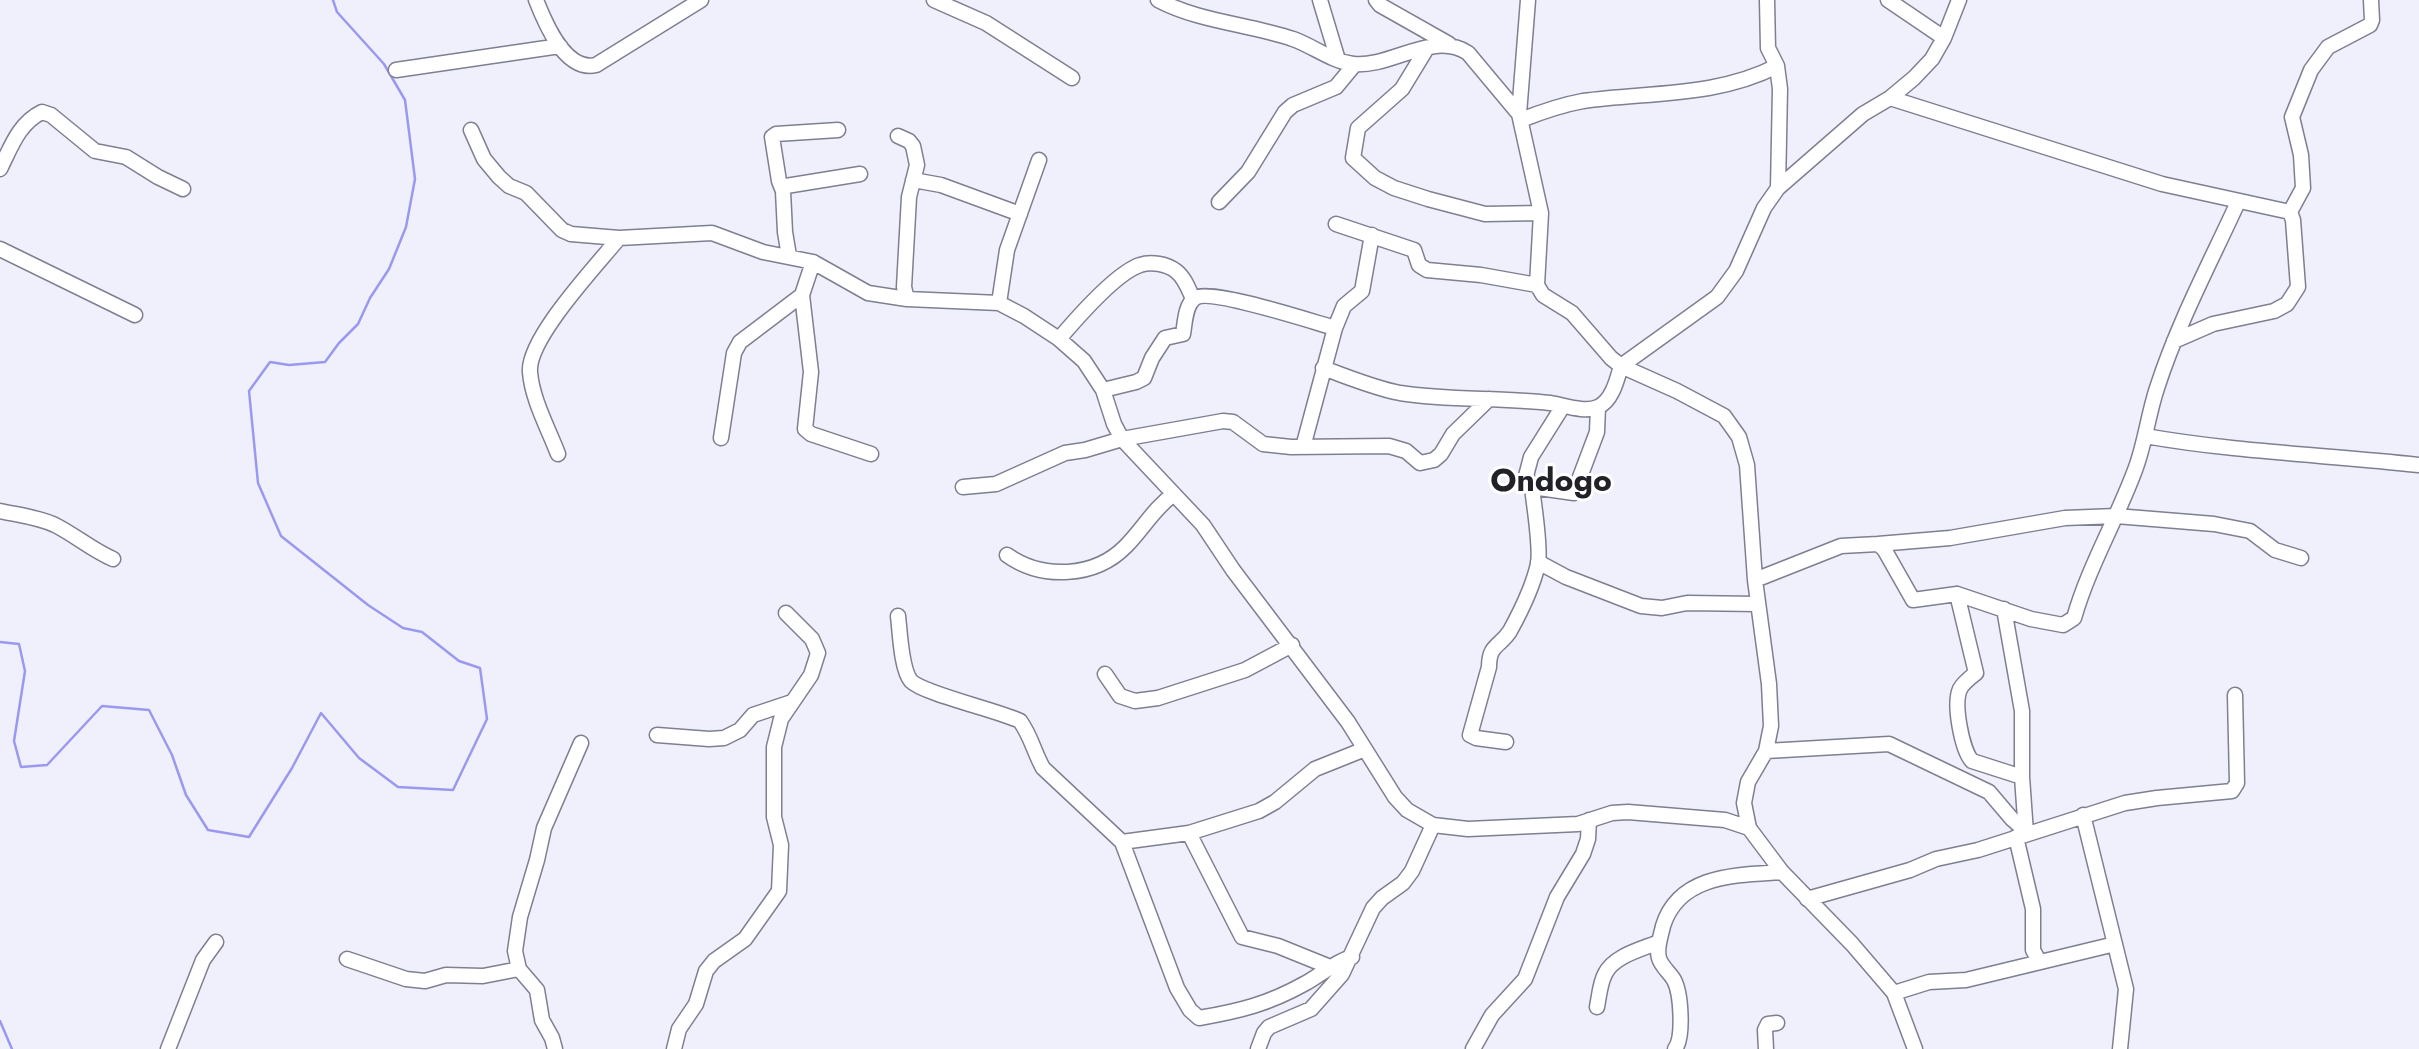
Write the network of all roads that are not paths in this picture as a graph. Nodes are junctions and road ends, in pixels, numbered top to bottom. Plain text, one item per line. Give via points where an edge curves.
1 (536, 0) edge
2 (701, 0) edge
3 (1158, 0) edge
4 (1320, 0) edge
5 (1376, 0) edge
6 (1528, 0) edge
7 (1767, 0) edge
8 (1888, 0) edge
9 (1959, 0) edge
10 (2371, 0) edge
11 (935, 1) edge
12 (1944, 38) junction
13 (1450, 44) junction
14 (560, 46) junction
15 (1427, 48) junction
16 (1338, 60) junction
17 (1355, 64) junction
18 (1777, 66) junction
19 (396, 70) dead end
20 (1073, 79) dead end
21 (1890, 98) junction
22 (1520, 117) junction
23 (471, 130) dead end
24 (838, 130) dead end
25 (898, 136) dead end
26 (1039, 160) dead end
27 (0, 169) edge
28 (860, 174) dead end
29 (913, 180) junction
30 (1778, 188) junction
31 (183, 189) dead end
32 (783, 191) junction
33 (1219, 202) dead end
34 (2238, 202) junction
35 (2290, 212) junction
36 (1541, 213) junction
37 (1020, 214) junction
38 (1336, 224) dead end
39 (1372, 235) junction
40 (619, 238) junction
41 (0, 249) edge
42 (789, 256) junction
43 (813, 262) junction
44 (1537, 285) junction
45 (802, 295) junction
46 (907, 299) junction
47 (1193, 299) junction
48 (999, 303) junction
49 (135, 315) dead end
50 (1335, 328) junction
51 (1059, 339) junction
52 (2174, 341) junction
53 (1621, 366) junction
54 (1323, 368) junction
55 (1103, 390) junction
56 (1489, 399) junction
57 (1563, 406) junction
58 (1598, 407) junction
59 (2145, 436) junction
60 (721, 438) dead end
61 (1122, 439) junction
62 (1303, 447) junction
63 (558, 454) dead end
64 (871, 454) dead end
65 (2419, 465) edge
66 (962, 486) dead end
67 (1532, 487) junction
68 (1174, 494) junction
69 (0, 511) edge
70 (2116, 516) junction
71 (1878, 544) junction
72 (1007, 555) dead end
73 (2301, 558) dead end
74 (113, 559) dead end
75 (1538, 562) junction
76 (1755, 580) junction
77 (1957, 594) junction
78 (1758, 604) junction
79 (2004, 609) junction
80 (786, 613) dead end
81 (898, 616) dead end
82 (1292, 645) junction
83 (1105, 674) dead end
84 (2235, 695) dead end
85 (792, 702) junction
86 (657, 735) dead end
87 (1506, 742) dead end
88 (581, 743) dead end
89 (1365, 749) junction
90 (1766, 751) junction
91 (2022, 777) junction
92 (2083, 815) junction
93 (1589, 820) junction
94 (1433, 825) junction
95 (1749, 828) junction
96 (1189, 833) junction
97 (2023, 833) junction
98 (1122, 842) junction
99 (1782, 872) junction
100 (1807, 899) junction
101 (216, 942) dead end
102 (1659, 942) junction
103 (2115, 943) junction
104 (1352, 957) junction
105 (347, 959) dead end
106 (2039, 961) junction
107 (1330, 967) junction
108 (519, 970) junction
109 (1894, 993) junction
110 (1597, 1007) dead end
111 (1777, 1023) dead end
112 (168, 1049) edge
113 (555, 1049) edge
114 (674, 1049) edge
115 (1258, 1049) edge
116 (1473, 1049) edge
117 (1675, 1049) edge
118 (1766, 1049) edge
119 (1915, 1049) edge
120 (2120, 1049) edge

1 - 14 street
2 - 14 street via 596,65 586,68
3 - 16 street via 1203,17 1294,40
4 - 16 street
5 - 13 street
6 - 22 street
7 - 18 street via 1768,48
8 - 12 street
9 - 12 street
10 - 35 street via 2370,25 2329,47 2311,70 2292,117 2303,188
11 - 20 street via 986,23
12 - 21 street via 1914,79
13 - 15 street
13 - 22 street via 1468,53
14 - 19 street
15 - 17 street
15 - 36 street via 1402,89 1358,128 1353,158 1375,178 1428,200 1485,214
16 - 17 street
17 - 33 street via 1336,87 1284,112 1248,172
18 - 22 street via 1730,85 1580,102
18 - 30 street via 1781,117
21 - 30 street via 1863,114
21 - 34 street via 2162,184
22 - 36 street
23 - 40 street via 484,159 499,177 526,193 562,230
24 - 32 street via 772,137
25 - 29 street via 908,141 916,154
26 - 37 street
27 - 31 street via 21,129 42,112 96,151 126,157
28 - 32 street via 791,184
29 - 37 street via 941,185
29 - 46 street via 904,287
30 - 53 street via 1736,271 1717,297
32 - 42 street
34 - 35 street
34 - 52 street
35 - 52 street via 2298,287 2287,304 2213,324
36 - 44 street
37 - 48 street via 1007,250
38 - 39 street
39 - 44 street via 1414,250 1419,265 1427,270
39 - 50 street via 1362,291 1344,306
40 - 42 street via 712,233 763,252
40 - 63 street via 532,353 533,387
41 - 49 street
42 - 43 street
43 - 45 street
43 - 46 street via 858,289
44 - 53 street via 1543,295 1572,313
45 - 60 street via 740,342 734,352
45 - 64 street via 811,372 804,429
46 - 48 street
47 - 50 street via 1209,295
47 - 51 street via 1175,270 1150,263 1138,265 1109,286
47 - 55 street via 1183,334 1166,338 1144,378
48 - 51 street
50 - 54 street
51 - 55 street via 1084,362
52 - 59 street
53 - 58 street via 1615,385
53 - 76 street via 1724,416 1738,437 1747,465
54 - 56 street via 1397,393
54 - 62 street
55 - 61 street
56 - 57 street
56 - 62 street via 1453,434 1441,454 1426,463 1389,446
57 - 58 street
57 - 67 street via 1531,457 1527,476
58 - 67 street via 1597,432 1574,492
59 - 65 street
59 - 70 street
61 - 62 street via 1223,421 1233,422 1263,444
61 - 66 street via 1065,453 996,484
61 - 68 street
67 - 75 street
68 - 72 street via 1158,505 1126,547 1096,566 1058,573 1039,571
68 - 82 street via 1203,525
69 - 74 street via 56,525
70 - 71 street via 2065,518 1950,538
70 - 73 street via 2250,531 2275,550
70 - 79 street via 2068,624 2031,619
71 - 76 street via 1841,546
71 - 77 street via 1913,600
75 - 78 street via 1641,606
75 - 87 street via 1508,633 1492,648 1470,734
76 - 78 street
77 - 79 street
77 - 91 street via 1976,673 1960,690 1958,706 1967,755 1972,761
78 - 90 street via 1772,726
79 - 91 street via 2022,711
80 - 85 street via 812,639 818,653 811,675
81 - 98 street via 911,680 1020,721 1043,768
82 - 83 street via 1245,670 1158,698 1135,701 1120,696
82 - 89 street
84 - 92 street via 2237,783 2232,791 2157,797
85 - 86 street via 753,715 740,730 724,738
85 - 114 street via 781,719 774,747 774,817 781,845 779,891 745,939 706,971
88 - 108 street via 544,828 520,917 515,951
89 - 94 street via 1395,797
89 - 96 street via 1315,769 1259,811
90 - 95 street via 1746,792
90 - 97 street via 1889,744 1989,792
91 - 97 street
92 - 97 street
92 - 103 street
93 - 94 street via 1540,827
93 - 95 street via 1628,812 1725,820
93 - 116 street via 1583,854 1557,897 1525,979 1492,1016
94 - 104 street via 1404,883 1373,908
95 - 99 street
96 - 98 street
96 - 107 street via 1242,937
97 - 100 street
97 - 106 street via 2033,950
98 - 107 street via 1177,988 1199,1018 1247,1010 1307,983
99 - 100 street
99 - 102 street via 1726,876 1701,883 1682,896 1667,915
100 - 109 street
101 - 112 street via 203,960
102 - 110 street via 1609,967
102 - 117 street via 1658,959 1677,990 1681,1026
103 - 106 street
103 - 120 street via 2126,989
104 - 107 street
104 - 115 street via 1311,1009 1269,1027
105 - 108 street via 425,981 446,975 483,976
106 - 109 street
108 - 113 street via 537,990 542,1020
109 - 119 street
111 - 118 street via 1768,1024 1765,1030

